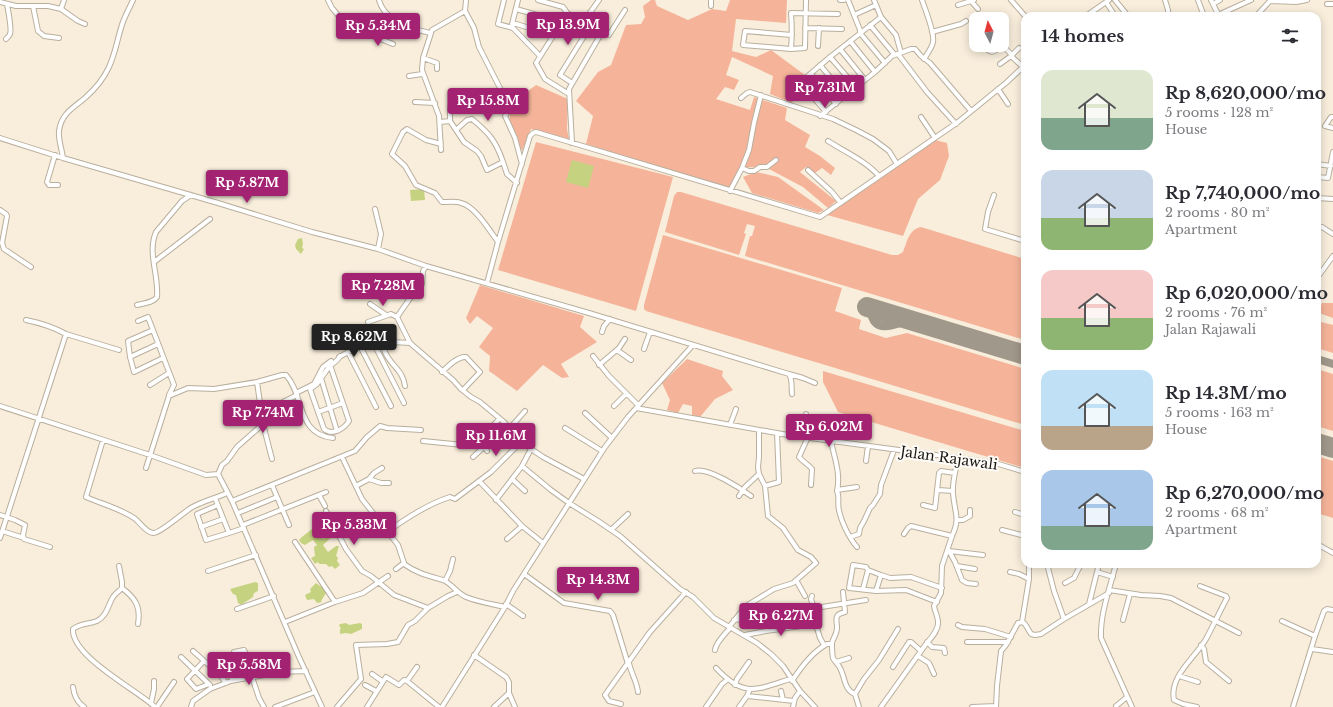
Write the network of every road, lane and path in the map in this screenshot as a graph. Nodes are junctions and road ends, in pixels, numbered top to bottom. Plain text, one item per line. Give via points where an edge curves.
1 (64, 0) edge
2 (133, 0) edge
3 (328, 0) edge
4 (379, 0) edge
5 (466, 0) edge
6 (504, 0) edge
7 (518, 0) edge
8 (538, 0) edge
9 (599, 0) edge
10 (711, 0) edge
11 (806, 0) edge
12 (840, 0) edge
13 (844, 0) edge
14 (848, 0) edge
15 (874, 0) edge
16 (922, 0) edge
17 (1011, 0) edge
18 (1115, 0) edge
19 (1165, 0) edge
20 (1198, 0) edge
21 (1220, 0) edge
22 (1251, 0) edge
23 (1307, 0) edge
24 (973, 1) edge
25 (0, 2) edge
26 (1105, 2) edge
27 (1212, 2) edge
28 (7, 4) junction
29 (1327, 4) dead end
30 (1333, 4) edge
31 (876, 5) junction
32 (958, 5) dead end
33 (33, 6) junction
34 (711, 6) dead end
35 (61, 9) junction
36 (516, 9) junction
37 (978, 9) dead end
38 (625, 10) dead end
39 (465, 11) junction
40 (1022, 12) edge
41 (1091, 12) edge
42 (1112, 12) edge
43 (1125, 12) edge
44 (1168, 12) dead end
45 (1202, 12) edge
46 (1216, 12) edge
47 (1226, 12) edge
48 (1260, 12) edge
49 (568, 14) junction
50 (806, 14) junction
51 (838, 14) dead end
52 (854, 15) junction
53 (881, 16) junction
54 (966, 20) dead end
55 (585, 21) junction
56 (396, 22) junction
57 (562, 22) junction
58 (601, 22) dead end
59 (513, 23) junction
60 (85, 24) dead end
61 (590, 24) junction
62 (870, 25) junction
63 (513, 28) junction
64 (805, 28) junction
65 (819, 28) junction
66 (597, 29) junction
67 (842, 29) dead end
68 (602, 32) junction
69 (932, 32) junction
70 (375, 33) junction
71 (430, 33) junction
72 (860, 33) junction
73 (554, 35) junction
74 (792, 35) junction
75 (59, 38) dead end
76 (6, 40) dead end
77 (850, 41) junction
78 (393, 44) dead end
79 (818, 46) dead end
80 (1019, 48) dead end
81 (791, 49) junction
82 (840, 49) junction
83 (1008, 52) edge
84 (898, 54) junction
85 (540, 56) junction
86 (1012, 56) junction
87 (830, 57) junction
88 (423, 58) junction
89 (924, 59) junction
90 (885, 63) junction
91 (1000, 64) dead end
92 (1021, 64) edge
93 (820, 65) junction
94 (437, 69) dead end
95 (1021, 69) edge
96 (875, 72) junction
97 (422, 74) junction
98 (811, 74) junction
99 (409, 76) dead end
100 (865, 80) junction
101 (572, 83) junction
102 (856, 87) junction
103 (998, 90) junction
104 (453, 94) dead end
105 (569, 94) junction
106 (761, 95) junction
107 (846, 95) junction
108 (741, 98) dead end
109 (414, 102) dead end
110 (434, 103) junction
111 (836, 104) junction
112 (1008, 104) dead end
113 (972, 111) junction
114 (826, 112) junction
115 (820, 116) junction
116 (921, 118) dead end
117 (1333, 118) edge
118 (450, 121) junction
119 (440, 122) junction
120 (956, 124) junction
121 (1333, 128) edge
122 (456, 130) junction
123 (0, 138) edge
124 (935, 138) junction
125 (828, 142) dead end
126 (572, 143) junction
127 (441, 144) junction
128 (441, 150) dead end
129 (1333, 152) edge
130 (55, 156) junction
131 (64, 158) junction
132 (776, 160) dead end
133 (503, 162) junction
134 (522, 164) junction
135 (897, 164) junction
136 (1321, 165) edge
137 (1331, 166) junction
138 (742, 168) junction
139 (808, 170) dead end
140 (879, 176) junction
141 (1321, 177) edge
142 (517, 182) junction
143 (58, 185) dead end
144 (730, 191) junction
145 (191, 195) junction
146 (994, 195) dead end
147 (1321, 198) edge
148 (1333, 199) edge
149 (840, 202) junction
150 (375, 209) dead end
151 (0, 210) edge
152 (210, 219) dead end
153 (1321, 227) edge
154 (1333, 234) edge
155 (1021, 240) edge
156 (498, 242) junction
157 (378, 249) junction
158 (1333, 256) edge
159 (154, 262) junction
160 (426, 266) junction
161 (30, 267) dead end
162 (1321, 272) edge
163 (398, 279) dead end
164 (487, 283) junction
165 (414, 294) junction
166 (370, 304) dead end
167 (137, 305) dead end
168 (386, 315) junction
169 (397, 317) junction
170 (610, 319) junction
171 (26, 320) dead end
172 (138, 321) dead end
173 (368, 322) dead end
174 (153, 330) junction
175 (602, 332) dead end
176 (650, 332) junction
177 (66, 334) junction
178 (339, 334) dead end
179 (626, 339) dead end
180 (373, 342) junction
181 (382, 342) junction
182 (410, 343) junction
183 (158, 344) junction
184 (693, 345) junction
185 (360, 346) junction
186 (644, 349) dead end
187 (119, 350) dead end
188 (617, 350) junction
189 (348, 352) junction
190 (340, 356) junction
191 (593, 356) dead end
192 (130, 357) junction
193 (163, 358) junction
194 (631, 360) dead end
195 (330, 365) junction
196 (599, 365) junction
197 (442, 372) junction
198 (169, 373) junction
199 (789, 374) junction
200 (321, 378) junction
201 (256, 382) junction
202 (816, 383) dead end
203 (150, 385) dead end
204 (406, 386) dead end
205 (463, 390) junction
206 (296, 394) junction
207 (626, 394) junction
208 (792, 394) dead end
209 (169, 396) junction
210 (283, 402) dead end
211 (343, 403) junction
212 (404, 403) dead end
213 (0, 406) edge
214 (391, 406) dead end
215 (614, 406) dead end
216 (330, 407) junction
217 (376, 407) dead end
218 (637, 407) junction
219 (736, 409) dead end
220 (525, 410) dead end
221 (318, 412) junction
222 (586, 413) dead end
223 (806, 414) dead end
224 (40, 418) junction
225 (499, 419) junction
226 (838, 420) dead end
227 (263, 424) junction
228 (730, 425) junction
229 (565, 428) dead end
230 (421, 430) dead end
231 (511, 430) junction
232 (760, 430) junction
233 (337, 431) junction
234 (777, 433) junction
235 (478, 437) junction
236 (805, 437) junction
237 (333, 438) dead end
238 (612, 438) junction
239 (103, 440) junction
240 (423, 441) dead end
241 (830, 441) junction
242 (497, 442) dead end
243 (521, 442) junction
244 (837, 442) junction
245 (868, 446) junction
246 (484, 447) junction
247 (531, 449) junction
248 (894, 450) junction
249 (487, 451) dead end
250 (602, 451) junction
251 (150, 455) junction
252 (342, 456) junction
253 (473, 457) dead end
254 (272, 459) dead end
255 (958, 459) junction
256 (866, 461) dead end
257 (522, 466) junction
258 (146, 468) dead end
259 (382, 468) dead end
260 (695, 471) dead end
261 (1021, 471) edge
262 (955, 473) junction
263 (218, 474) junction
264 (759, 474) junction
265 (369, 479) junction
266 (584, 479) junction
267 (512, 480) junction
268 (480, 482) junction
269 (388, 483) dead end
270 (272, 485) junction
271 (811, 485) dead end
272 (356, 486) junction
273 (765, 486) junction
274 (857, 487) dead end
275 (743, 490) junction
276 (837, 490) junction
277 (938, 490) junction
278 (526, 491) dead end
279 (326, 492) dead end
280 (953, 492) junction
281 (227, 493) junction
282 (319, 495) junction
283 (739, 496) dead end
284 (751, 496) dead end
285 (277, 497) junction
286 (215, 498) junction
287 (232, 500) junction
288 (496, 500) junction
289 (569, 503) junction
290 (218, 505) junction
291 (923, 505) dead end
292 (282, 509) junction
293 (970, 510) dead end
294 (1014, 512) dead end
295 (238, 513) junction
296 (628, 514) dead end
297 (1021, 514) edge
298 (0, 515) edge
299 (7, 517) junction
300 (223, 519) junction
301 (957, 520) junction
302 (289, 525) dead end
303 (201, 526) junction
304 (522, 526) junction
305 (244, 527) junction
306 (611, 530) junction
307 (1002, 530) dead end
308 (2, 531) junction
309 (388, 531) junction
310 (229, 533) junction
311 (904, 534) dead end
312 (1021, 535) edge
313 (952, 536) junction
314 (850, 537) junction
315 (0, 538) edge
316 (24, 538) junction
317 (507, 540) dead end
318 (295, 542) dead end
319 (543, 543) junction
320 (1321, 546) edge
321 (50, 547) dead end
322 (857, 548) dead end
323 (949, 550) junction
324 (1333, 553) edge
325 (256, 555) junction
326 (983, 555) dead end
327 (453, 559) dead end
328 (404, 564) junction
329 (119, 566) dead end
330 (957, 566) junction
331 (1029, 568) edge
332 (1048, 568) edge
333 (1079, 568) edge
334 (1098, 568) edge
335 (1115, 568) edge
336 (396, 569) dead end
337 (975, 569) dead end
338 (868, 570) junction
339 (208, 571) dead end
340 (1010, 572) dead end
341 (1097, 572) junction
342 (524, 574) junction
343 (881, 575) junction
344 (388, 576) dead end
345 (1113, 577) junction
346 (1029, 579) junction
347 (796, 580) junction
348 (445, 581) junction
349 (379, 582) junction
350 (1065, 583) dead end
351 (976, 584) dead end
352 (1200, 586) dead end
353 (122, 588) junction
354 (942, 588) junction
355 (863, 590) junction
356 (876, 591) junction
357 (1109, 591) junction
358 (457, 592) junction
359 (686, 592) junction
360 (843, 592) dead end
361 (1130, 594) junction
362 (274, 596) junction
363 (805, 596) dead end
364 (812, 596) dead end
365 (866, 600) dead end
366 (336, 602) junction
367 (937, 602) junction
368 (845, 604) junction
369 (1089, 604) junction
370 (1224, 604) junction
371 (1229, 605) dead end
372 (505, 606) junction
373 (428, 608) junction
374 (814, 608) junction
375 (237, 609) dead end
376 (1333, 610) edge
377 (523, 616) dead end
378 (1064, 619) junction
379 (734, 620) junction
380 (1123, 620) dead end
381 (1215, 621) junction
382 (1282, 621) dead end
383 (285, 622) junction
384 (1022, 622) junction
385 (138, 624) dead end
386 (958, 625) dead end
387 (729, 627) junction
388 (898, 629) dead end
389 (1239, 633) dead end
390 (745, 635) junction
391 (1315, 636) junction
392 (1011, 637) junction
393 (927, 642) junction
394 (967, 642) dead end
395 (1008, 642) junction
396 (832, 644) junction
397 (824, 645) junction
398 (1201, 645) junction
399 (1312, 649) junction
400 (715, 650) dead end
401 (193, 651) dead end
402 (921, 651) junction
403 (234, 652) dead end
404 (1333, 652) edge
405 (945, 653) dead end
406 (474, 655) junction
407 (918, 656) junction
408 (181, 657) dead end
409 (849, 658) dead end
410 (204, 661) junction
411 (749, 662) dead end
412 (836, 662) junction
413 (628, 664) junction
414 (417, 667) dead end
415 (892, 667) dead end
416 (716, 668) dead end
417 (195, 671) junction
418 (306, 671) junction
419 (228, 672) dead end
420 (372, 674) dead end
421 (934, 674) dead end
422 (1179, 676) junction
423 (255, 677) junction
424 (233, 680) junction
425 (727, 680) junction
426 (791, 680) junction
427 (1229, 680) dead end
428 (154, 681) dead end
429 (382, 681) junction
430 (407, 681) junction
431 (174, 682) dead end
432 (226, 682) junction
433 (1198, 682) dead end
434 (209, 684) junction
435 (365, 685) dead end
436 (735, 685) junction
437 (73, 687) dead end
438 (213, 688) junction
439 (750, 689) junction
440 (376, 691) junction
441 (781, 691) dead end
442 (800, 691) junction
443 (315, 692) junction
444 (638, 692) dead end
445 (508, 693) junction
446 (855, 694) junction
447 (747, 696) junction
448 (1127, 697) junction
449 (783, 700) junction
450 (794, 701) junction
451 (151, 703) junction
452 (621, 704) dead end
453 (996, 706) edge
454 (1116, 706) edge
455 (84, 707) edge
456 (156, 707) edge
457 (191, 707) edge
458 (264, 707) edge
459 (275, 707) edge
460 (321, 707) edge
461 (337, 707) edge
462 (367, 707) edge
463 (441, 707) edge
464 (494, 707) edge
465 (515, 707) edge
466 (706, 707) edge
467 (740, 707) edge
468 (793, 707) edge
469 (815, 707) edge
470 (860, 707) edge
471 (881, 707) edge
472 (972, 707) edge
473 (1132, 707) edge
474 (1197, 707) edge
475 (1293, 707) edge

1 - 35 street
2 - 131 street via 121,27 109,68 90,92 67,112 60,126 59,136
3 - 70 street via 350,29
4 - 56 street
5 - 39 street
6 - 63 street via 498,24
7 - 36 street
8 - 49 street via 563,7
9 - 55 street
10 - 34 street
11 - 50 street
12 - 13 street
14 - 52 street
15 - 31 street
16 - 69 street
17 - 40 street
18 - 43 street
19 - 44 street
20 - 45 street
21 - 27 street
22 - 47 street
23 - 48 street via 1270,2
24 - 32 street
24 - 37 street
25 - 28 street
26 - 41 street
26 - 42 street
27 - 46 street
28 - 33 street
28 - 76 street via 10,34
29 - 30 street
31 - 52 street
31 - 53 street
33 - 35 street
33 - 75 street via 38,31 44,36
35 - 60 street
36 - 57 street
36 - 59 street
38 - 68 street via 610,34
39 - 71 street via 437,26
39 - 134 street via 500,89 514,102 506,116
49 - 55 street via 580,22
49 - 57 street
50 - 51 street
50 - 64 street
50 - 74 street via 791,13
52 - 72 street
53 - 62 street
53 - 84 street via 896,35
54 - 69 street
55 - 61 street
56 - 70 street via 386,31
56 - 71 street
57 - 73 street
58 - 66 street
59 - 63 street
59 - 73 street
61 - 66 street
61 - 101 street via 560,75
62 - 72 street
62 - 84 street
63 - 85 street
64 - 65 street
64 - 81 street via 805,48
65 - 67 street
65 - 79 street
66 - 68 street
68 - 101 street
69 - 89 street via 933,44
70 - 78 street via 378,38
71 - 88 street
72 - 77 street
72 - 90 street
73 - 85 street
74 - 81 street
74 - 81 street via 745,31 743,45
77 - 82 street
77 - 96 street
80 - 86 street
82 - 87 street
82 - 100 street
83 - 86 street
84 - 89 street via 913,49
84 - 90 street
84 - 120 street
85 - 105 street via 536,65 545,79
86 - 91 street
86 - 92 street
87 - 93 street
87 - 102 street
88 - 94 street via 436,62
88 - 97 street
89 - 113 street
90 - 96 street
93 - 98 street
93 - 107 street
95 - 103 street
96 - 100 street
97 - 99 street
97 - 110 street
98 - 111 street
98 - 114 street via 802,81 802,84
100 - 102 street
101 - 105 street
102 - 107 street
103 - 112 street
103 - 113 street
104 - 118 street
105 - 126 street
106 - 108 street via 750,92
106 - 115 street
106 - 138 street via 750,150
107 - 111 street
109 - 110 street
110 - 119 street
111 - 114 street
113 - 120 street
114 - 115 street
115 - 135 street via 873,139 889,152
116 - 124 street
117 - 121 street via 1331,117 1325,126
118 - 119 street
118 - 122 street
119 - 127 street
120 - 124 street
122 - 133 street via 464,142 481,156 487,170
122 - 133 street via 467,120 472,119 494,140
123 - 130 street
124 - 135 street
125 - 140 street via 860,160
126 - 134 street via 532,133
126 - 144 street
127 - 128 street
127 - 156 street via 426,140 407,129 392,154 405,166 416,185 434,193 442,202 462,203 476,213
129 - 137 street
130 - 131 street
130 - 143 street via 47,182 49,185
131 - 145 street
132 - 138 street via 768,167 760,167 754,171
133 - 142 street via 507,174
134 - 142 street
135 - 140 street
136 - 137 street
137 - 141 street via 1327,178
138 - 144 street
139 - 149 street
140 - 149 street
142 - 156 street
144 - 149 street via 819,217
145 - 157 street
145 - 159 street via 182,201 156,232 153,243
146 - 155 street via 984,228
147 - 148 street
150 - 157 street via 381,234
151 - 161 street via 7,216 2,243 4,249
152 - 159 street
153 - 154 street
156 - 164 street
157 - 160 street
158 - 162 street
159 - 167 street via 157,296 155,300
160 - 164 street
160 - 165 street via 422,284
163 - 165 street
164 - 170 street
165 - 169 street
166 - 168 street
168 - 169 street via 392,314
168 - 173 street
169 - 182 street
170 - 175 street
170 - 176 street
171 - 177 street via 53,327
172 - 174 street via 148,317
174 - 183 street
174 - 192 street via 128,341
176 - 184 street
176 - 186 street
177 - 187 street
177 - 224 street
178 - 185 street via 346,343
179 - 188 street
180 - 181 street
180 - 185 street
180 - 212 street
181 - 182 street
181 - 204 street via 385,353 400,371
182 - 197 street
183 - 192 street
183 - 193 street
184 - 199 street
184 - 218 street
185 - 189 street
185 - 214 street
188 - 194 street
188 - 196 street
189 - 190 street
189 - 217 street
190 - 195 street
190 - 206 street via 323,367 313,385
191 - 196 street
192 - 193 street via 134,372
193 - 198 street
195 - 200 street
195 - 211 street
196 - 207 street
197 - 205 street
197 - 205 street via 460,358 466,357 480,372
198 - 203 street
198 - 209 street via 174,385
199 - 202 street
199 - 208 street
200 - 216 street
200 - 221 street via 310,389
201 - 206 street via 286,375
201 - 209 street via 214,389 188,388
201 - 227 street
205 - 225 street
206 - 210 street
206 - 237 street via 305,420 311,428
207 - 215 street
207 - 218 street
209 - 251 street
211 - 216 street
211 - 233 street via 349,421
213 - 224 street
216 - 221 street
216 - 233 street
218 - 228 street, Jalan Rajawali
218 - 238 street
219 - 228 street
220 - 231 street
221 - 233 street via 327,432
222 - 238 street
223 - 236 street
224 - 239 street
224 - 299 street
225 - 231 street
225 - 235 street
226 - 244 street
227 - 254 street
227 - 263 street via 237,447
228 - 232 street, Jalan Rajawali
229 - 250 street
230 - 252 street via 380,426 356,450
231 - 242 street
231 - 243 street
232 - 234 street, Jalan Rajawali
232 - 264 street
234 - 236 street, Jalan Rajawali
234 - 273 street via 779,482
235 - 240 street via 464,445
235 - 246 street
236 - 241 street, Jalan Rajawali
236 - 271 street via 799,457 812,469
238 - 250 street
239 - 251 street
239 - 286 street via 86,497 121,510 150,532 155,533 191,507
241 - 244 street, Jalan Rajawali
241 - 276 street via 837,465
243 - 247 street
243 - 268 street
244 - 245 street, Jalan Rajawali
245 - 248 street, Jalan Rajawali
245 - 256 street
246 - 249 street
246 - 253 street
247 - 257 street
247 - 266 street
248 - 255 street, Jalan Rajawali
248 - 314 street via 880,494 870,508 859,534
250 - 266 street
251 - 258 street
251 - 263 street via 206,476
252 - 270 street
252 - 272 street
255 - 261 street, Jalan Rajawali via 995,463
255 - 262 street
257 - 267 street
257 - 289 street
259 - 265 street
260 - 275 street via 712,474
262 - 277 street via 941,471
262 - 280 street
263 - 281 street
264 - 273 street
264 - 275 street
265 - 269 street
265 - 272 street
266 - 289 street
267 - 278 street
267 - 288 street
268 - 288 street
268 - 309 street via 455,499 450,497 431,505
270 - 285 street
270 - 287 street
272 - 309 street via 363,502
273 - 347 street via 768,516 783,528 798,550 816,563
274 - 276 street
275 - 283 street
275 - 284 street
276 - 314 street via 841,519
277 - 280 street
277 - 291 street via 935,508
279 - 282 street
280 - 301 street
281 - 286 street
281 - 287 street
282 - 292 street
282 - 349 street via 346,549 358,566
285 - 292 street
285 - 295 street
286 - 290 street
287 - 295 street
288 - 304 street
289 - 306 street
289 - 319 street
290 - 300 street
290 - 303 street via 197,514
292 - 302 street
292 - 305 street
293 - 301 street via 970,516
294 - 297 street
295 - 305 street
296 - 306 street
298 - 299 street
299 - 308 street
299 - 316 street via 25,525
300 - 303 street
300 - 310 street
301 - 313 street
303 - 310 street via 206,540
304 - 317 street
304 - 319 street
305 - 310 street
305 - 325 street
306 - 359 street
307 - 312 street
308 - 315 street
308 - 316 street
309 - 328 street via 399,547
311 - 313 street via 908,528 915,526
313 - 323 street
314 - 322 street
316 - 321 street
318 - 366 street
319 - 342 street
320 - 324 street
323 - 326 street
323 - 330 street
323 - 354 street via 942,566
325 - 339 street
325 - 362 street
327 - 348 street
328 - 336 street
328 - 348 street via 412,570
329 - 353 street
330 - 337 street
330 - 351 street via 962,580
331 - 346 street
332 - 378 street
333 - 350 street via 1074,578
334 - 341 street
335 - 345 street
338 - 343 street
338 - 355 street
338 - 355 street via 866,567 853,565 849,588
340 - 346 street
341 - 345 street
341 - 369 street
342 - 372 street
342 - 413 street via 564,603 610,611
343 - 354 street via 890,578 911,577
343 - 356 street
344 - 349 street
345 - 357 street
346 - 384 street
347 - 363 street
347 - 379 street via 746,606
348 - 358 street
349 - 366 street via 363,593
349 - 373 street via 394,595
352 - 370 street via 1226,596
353 - 385 street via 136,601 139,612
353 - 451 street via 113,597 103,616 75,628 74,637 92,660
354 - 367 street
355 - 356 street
356 - 367 street via 906,590
357 - 361 street
357 - 369 street
357 - 448 street via 1101,638
358 - 372 street via 465,597
358 - 373 street
359 - 387 street via 714,618
359 - 413 street via 650,632
360 - 368 street
361 - 380 street
361 - 381 street via 1171,598
362 - 375 street
362 - 383 street
364 - 374 street via 810,599
365 - 368 street
366 - 383 street
367 - 393 street via 934,606 938,627
368 - 374 street
368 - 396 street via 845,612 837,616 837,628
369 - 378 street
370 - 371 street
370 - 381 street
372 - 377 street
372 - 406 street
373 - 461 street via 408,625 398,642 356,645 361,679
374 - 379 street
376 - 391 street via 1324,611
378 - 384 street via 1042,634 1035,635 1031,634
379 - 387 street
381 - 389 street
381 - 398 street
382 - 391 street
383 - 418 street
384 - 392 street via 1018,623
386 - 392 street
387 - 390 street
387 - 400 street
388 - 446 street
390 - 397 street via 815,624
390 - 426 street via 771,654 783,666
391 - 399 street
392 - 395 street
393 - 402 street
393 - 405 street via 932,647 944,648
394 - 395 street
395 - 453 street via 1000,656
396 - 397 street
396 - 412 street
397 - 426 street
398 - 422 street
398 - 427 street via 1206,662
399 - 404 street
399 - 475 street
401 - 410 street
402 - 407 street
402 - 415 street via 909,642
403 - 423 street via 244,650
406 - 445 street via 506,677 509,682
406 - 463 street
407 - 421 street via 929,663
407 - 471 street
408 - 417 street
409 - 412 street
410 - 417 street
410 - 432 street
411 - 436 street
412 - 446 street via 847,688
413 - 444 street
413 - 452 street via 605,695 609,701
414 - 430 street
416 - 425 street
417 - 434 street
417 - 434 street via 187,679 196,688
418 - 423 street
418 - 443 street
419 - 424 street
420 - 429 street
422 - 433 street
422 - 474 street via 1174,685 1174,700
423 - 424 street
423 - 458 street via 259,698
424 - 432 street
425 - 436 street
425 - 466 street
426 - 439 street via 764,688
426 - 442 street
428 - 451 street
429 - 430 street via 386,677 399,685 404,680
429 - 440 street
430 - 463 street
431 - 456 street
432 - 438 street
434 - 438 street
435 - 440 street
436 - 439 street
437 - 455 street via 75,697
438 - 457 street via 194,701
439 - 447 street
440 - 462 street
441 - 449 street
442 - 450 street
442 - 469 street
443 - 459 street
443 - 460 street
445 - 464 street
445 - 465 street
446 - 470 street
447 - 449 street
447 - 467 street
448 - 454 street
448 - 473 street
449 - 450 street
450 - 468 street
451 - 456 street
453 - 472 street

